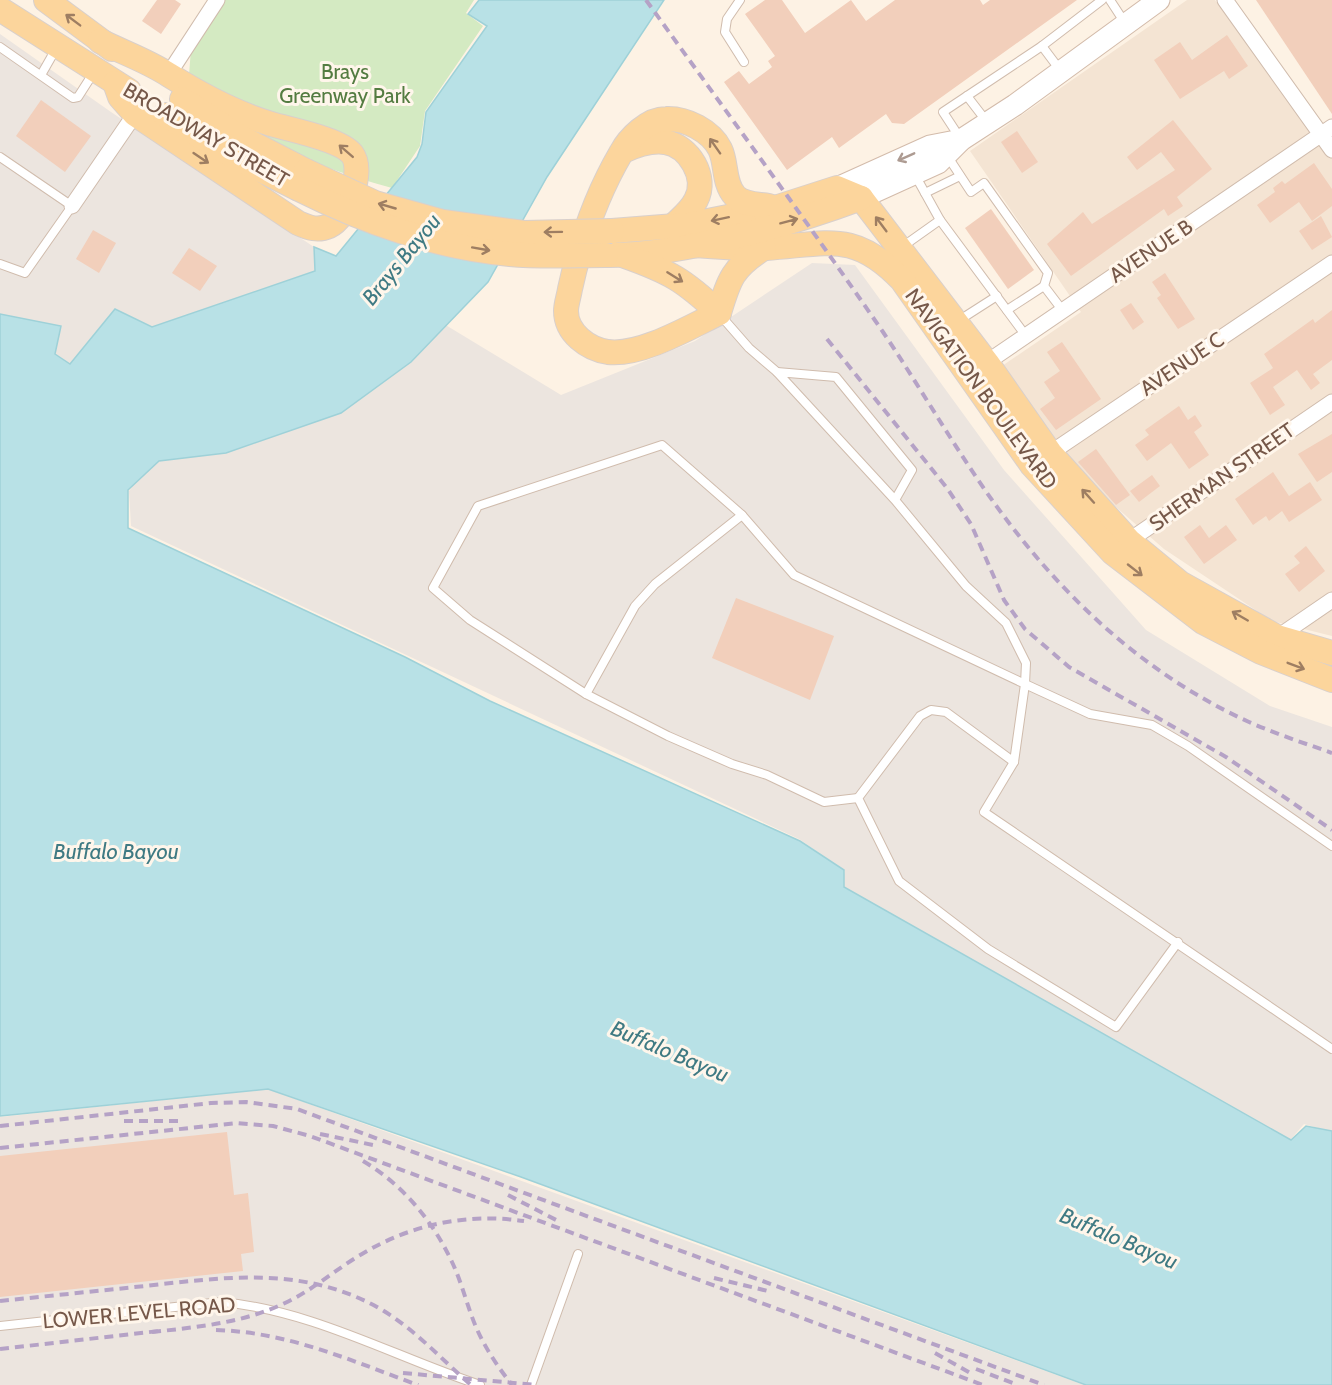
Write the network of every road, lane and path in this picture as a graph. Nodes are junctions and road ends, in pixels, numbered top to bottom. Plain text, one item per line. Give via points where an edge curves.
1 (46, 0) edge
2 (217, 0) edge
3 (740, 0) edge
4 (1102, 0) edge
5 (1110, 0) edge
6 (1159, 0) edge
7 (1225, 0) edge
8 (0, 9) edge
9 (1126, 24) junction
10 (100, 41) junction
11 (58, 46) junction
12 (1042, 46) junction
13 (0, 47) edge
14 (744, 62) dead end
15 (1061, 72) junction
16 (41, 75) junction
17 (168, 75) junction
18 (105, 76) junction
19 (967, 96) junction
20 (135, 114) junction
21 (987, 123) junction
22 (1327, 131) edge
23 (961, 140) junction
24 (1332, 150) edge
25 (621, 152) junction
26 (946, 154) junction
27 (0, 157) edge
28 (915, 173) junction
29 (960, 176) junction
30 (302, 179) junction
31 (837, 188) junction
32 (925, 193) junction
33 (861, 198) junction
34 (72, 206) junction
35 (778, 207) junction
36 (940, 220) junction
37 (671, 228) junction
38 (692, 245) junction
39 (764, 248) junction
40 (900, 249) junction
41 (614, 255) junction
42 (1332, 263) edge
43 (0, 264) edge
44 (1044, 286) junction
45 (997, 296) junction
46 (1007, 310) junction
47 (1063, 311) junction
48 (719, 313) junction
49 (956, 322) junction
50 (1026, 336) junction
51 (978, 369) junction
52 (777, 372) junction
53 (1332, 402) edge
54 (1041, 459) junction
55 (895, 500) junction
56 (741, 515) junction
57 (1121, 547) junction
58 (1332, 600) edge
59 (1269, 645) junction
60 (1332, 653) edge
61 (1332, 680) edge
62 (1025, 684) junction
63 (586, 694) junction
64 (1014, 762) junction
65 (858, 798) junction
66 (1332, 846) edge
67 (1178, 942) junction
68 (1332, 1049) edge
69 (578, 1254) dead end
70 (0, 1326) edge
71 (480, 1385) edge
72 (531, 1385) edge

10 -> 1 main road, BROADWAY STREET
2 - 17 street
3 - 14 lane via 727,19 725,32
4 - 12 lane
5 - 9 lane
6 - 9 main road
7 - 22 street
8 - 11 main road, BROADWAY STREET
9 - 15 main road
10 - 17 main road
10 - 30 main road, BROADWAY STREET
11 - 16 lane
11 - 18 main road, BROADWAY STREET
12 - 15 lane
12 - 19 lane
13 - 16 lane
15 - 21 main road
16 - 18 lane via 76,99
20 -> 17 main road via 298,223 312,230 330,226 339,218 357,178 351,154 338,144 243,115
18 - 20 main road
18 - 30 main road, BROADWAY STREET via 231,155
19 - 21 lane
19 - 23 lane via 943,112
20 - 34 street
21 - 23 main road
22 - 24 street
22 - 47 street, AVENUE B
23 - 26 main road
23 -> 31 main road via 930,146
35 -> 25 main road via 746,203 736,197 729,188 720,148 701,129 685,121 665,118 648,124
25 - 37 main road via 642,143 665,142 683,149 697,167 701,184 697,199
25 - 48 main road via 593,213 574,274 566,312 573,333 584,343 609,352 642,348
26 - 28 main road via 938,163
26 - 29 lane
27 - 34 lane
28 - 32 lane
28 - 33 main road
29 - 32 lane
29 - 44 lane via 971,192 984,183 1048,273
37 -> 30 main road, BROADWAY STREET, bridge via 524,232 443,222
30 -> 41 main road, BROADWAY STREET, bridge via 353,216 424,239 510,254
31 - 33 main road, NAVIGATION BOULEVARD
31 - 35 main road, BROADWAY STREET
32 - 36 lane
38 -> 33 main road via 810,216
40 -> 33 main road, NAVIGATION BOULEVARD
34 - 43 lane via 25,273
35 -> 37 main road, BROADWAY STREET
36 - 40 lane
36 - 45 lane
38 - 39 main road, NAVIGATION BOULEVARD
38 - 41 main road
39 - 48 main road via 743,261 728,284
39 - 51 main road, NAVIGATION BOULEVARD via 840,243 863,248 885,262
40 - 49 main road, NAVIGATION BOULEVARD
41 -> 48 main road via 668,272 692,287
42 - 54 street, AVENUE C
44 - 46 lane
44 - 47 lane
45 - 46 lane
45 - 49 lane
46 - 50 lane
47 - 50 street, AVENUE B
48 - 52 lane via 749,348
49 - 51 main road, NAVIGATION BOULEVARD
50 - 51 street, AVENUE B
51 - 54 main road, NAVIGATION BOULEVARD
52 - 55 lane
52 - 55 lane via 836,377 912,470
53 - 57 street, SHERMAN STREET
54 - 57 main road, NAVIGATION BOULEVARD
55 - 62 lane via 966,586 1006,623 1026,663
56 - 62 lane via 794,574
56 - 63 lane via 655,584 635,606
56 - 63 lane via 662,445 478,506 433,588 470,620
57 - 59 main road, NAVIGATION BOULEVARD
58 - 59 street
59 - 60 main road, NAVIGATION BOULEVARD
59 -> 61 main road, NAVIGATION BOULEVARD
62 - 64 lane
62 - 66 lane via 1090,714 1152,725
63 - 65 lane via 668,736 824,802
64 - 65 lane via 946,712 931,710 920,716
64 - 67 lane via 984,812
65 - 67 lane via 899,881 988,949 1116,1027
67 - 68 lane
69 - 72 lane
70 - 71 lane, LOWER LEVEL ROAD via 221,1302 253,1305 291,1315

